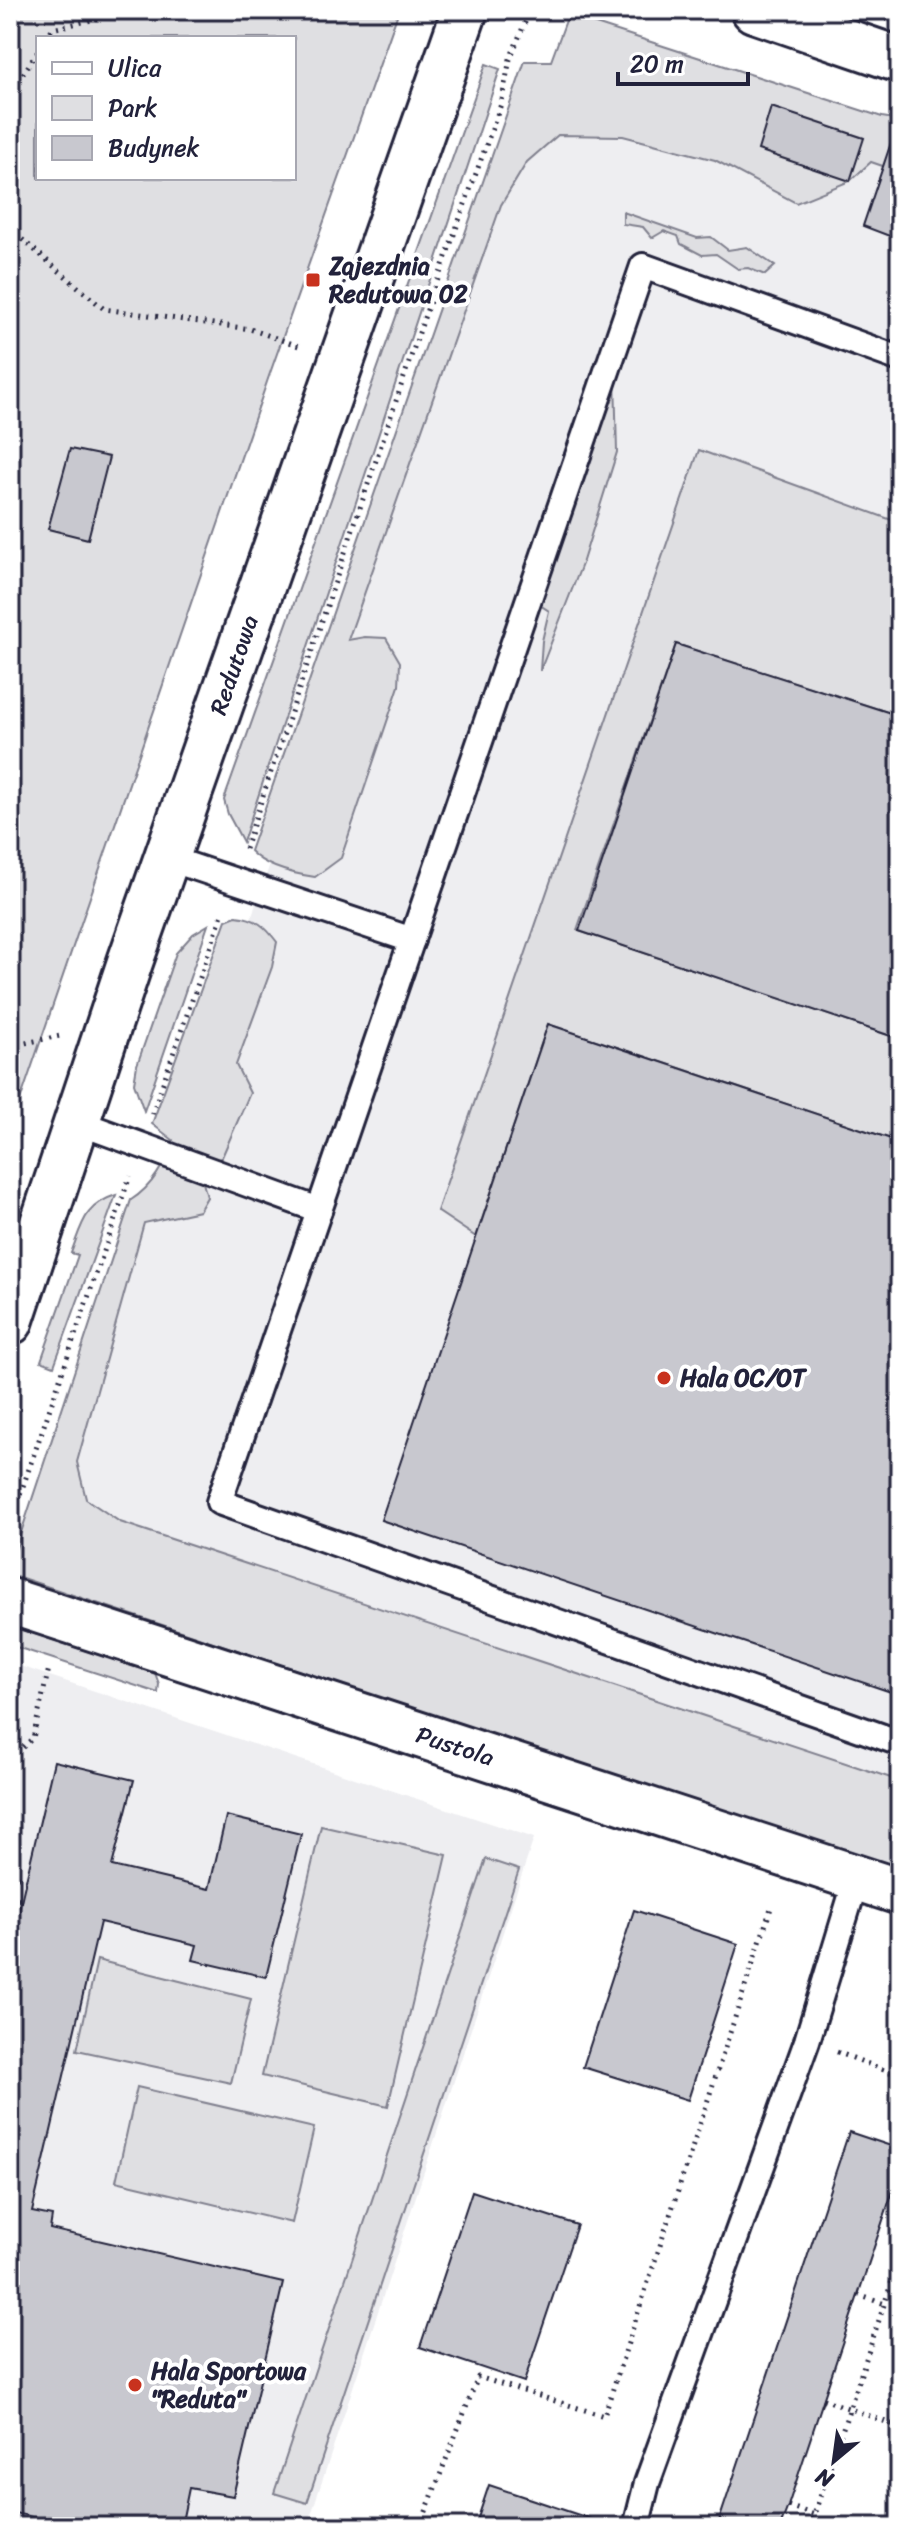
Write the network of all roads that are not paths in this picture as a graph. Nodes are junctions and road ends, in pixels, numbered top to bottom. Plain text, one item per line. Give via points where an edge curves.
1 (465, 10) edge
2 (754, 10) edge
3 (900, 60) edge
4 (900, 359) edge
5 (167, 858) junction
6 (412, 940) junction
7 (77, 1122) junction
8 (319, 1210) junction
9 (10, 1322) edge
10 (10, 1601) edge
11 (900, 1743) edge
12 (857, 1877) junction
13 (900, 1892) edge
14 (636, 2527) edge

1 - 5 street, Redutowa
2 - 3 street
4 - 6 lane via 643,266
5 - 6 lane
5 - 7 street, Redutowa
6 - 8 lane
7 - 8 lane
7 - 9 street, Redutowa
8 - 11 lane via 219,1502
10 - 12 street, Pustola
12 - 13 street, Pustola
12 - 14 lane via 807,2041 647,2483

